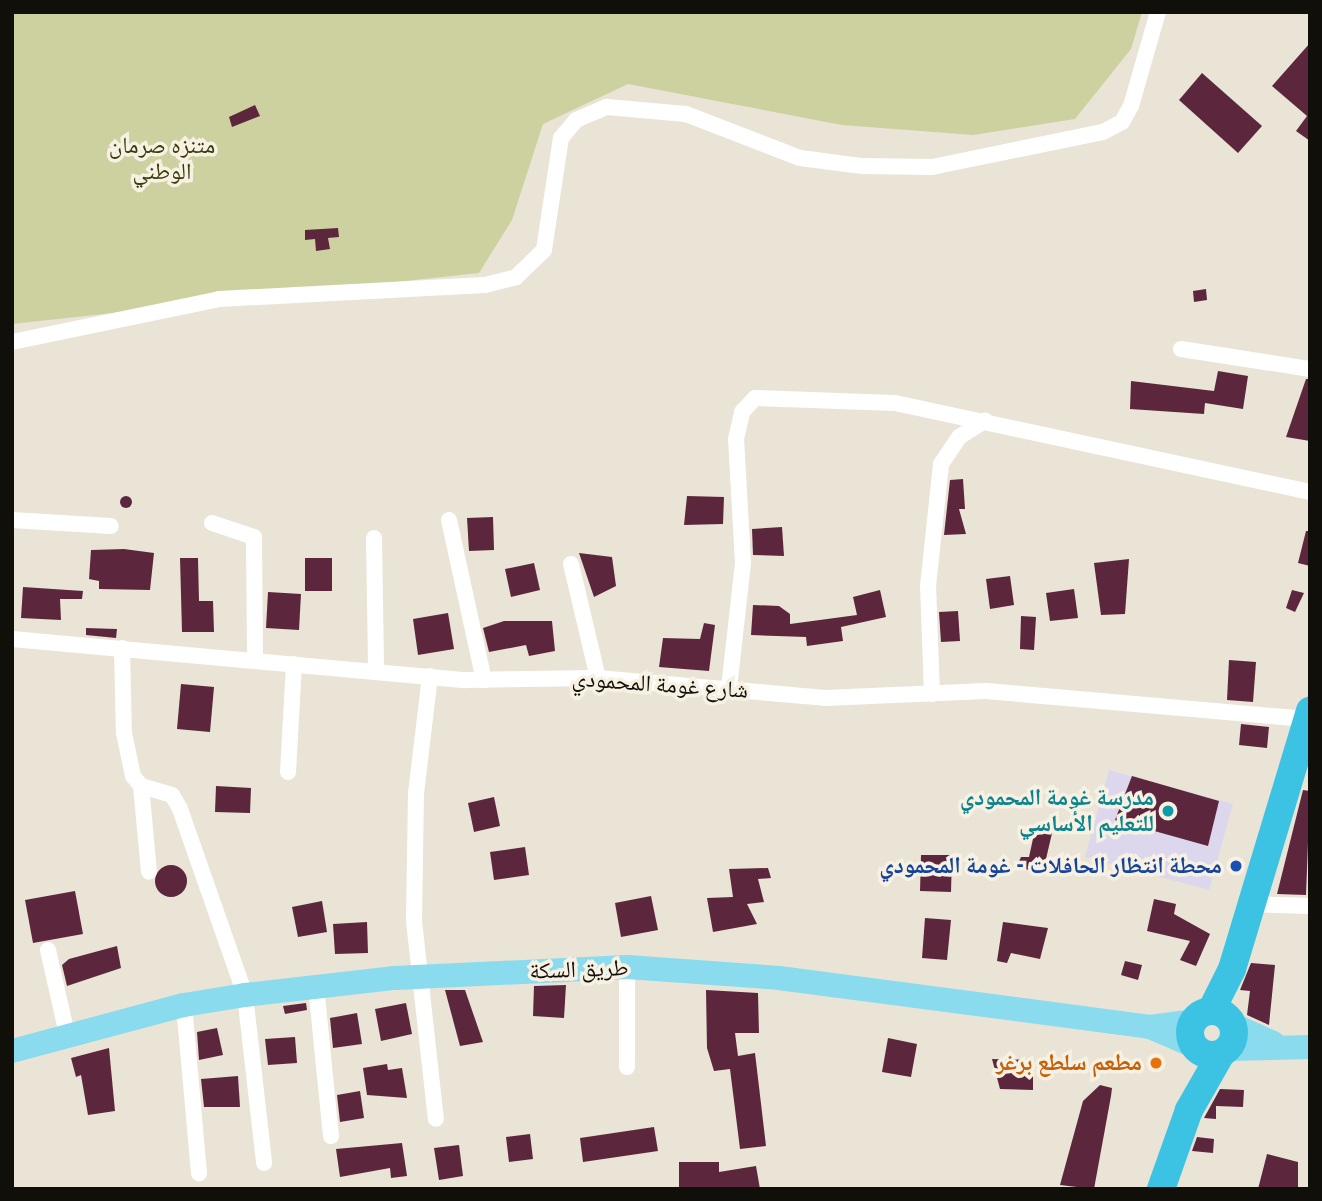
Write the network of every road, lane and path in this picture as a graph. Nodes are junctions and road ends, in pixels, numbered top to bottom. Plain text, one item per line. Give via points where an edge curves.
1 (1158, 12) edge
2 (12, 342) edge
3 (1181, 349) dead end
4 (1310, 369) edge
5 (985, 421) junction
6 (1310, 492) edge
7 (12, 520) edge
8 (449, 520) dead end
9 (212, 523) dead end
10 (111, 526) dead end
11 (374, 538) dead end
12 (570, 564) dead end
13 (12, 639) edge
14 (122, 648) junction
15 (255, 660) junction
16 (294, 664) junction
17 (376, 669) junction
18 (430, 676) junction
19 (598, 678) junction
20 (484, 680) junction
21 (729, 688) junction
22 (932, 694) junction
23 (1308, 715) edge
24 (288, 772) dead end
25 (141, 786) junction
26 (149, 872) dead end
27 (1251, 904) junction
28 (1310, 906) edge
29 (48, 950) dead end
30 (627, 967) junction
31 (419, 976) junction
32 (316, 986) junction
33 (245, 995) junction
34 (184, 1005) junction
35 (67, 1034) junction
36 (1213, 1034) junction
37 (1310, 1047) edge
38 (12, 1051) edge
39 (626, 1067) dead end
40 (436, 1119) dead end
41 (331, 1136) dead end
42 (264, 1163) dead end
43 (199, 1174) dead end
44 (1161, 1189) edge

1 - 2 street via 1131,106 1122,122 1103,132 932,167 862,166 800,158 686,114 607,107 576,120 561,138 544,250 516,277 485,285 219,299
3 - 4 street
5 - 6 street
5 - 21 street via 895,402 769,395 751,400 736,439 743,563
5 - 22 street via 959,437 941,464 928,586
7 - 10 street
8 - 20 street
9 - 15 street via 254,537
11 - 17 street
12 - 19 street
13 - 14 street, شارع غومة المحمودي
14 - 15 street, شارع غومة المحمودي
14 - 25 street via 124,733
15 - 16 street, شارع غومة المحمودي
16 - 17 street, شارع غومة المحمودي
16 - 24 street
17 - 18 street, شارع غومة المحمودي
18 - 20 street, شارع غومة المحمودي
18 - 31 street via 416,793
19 - 20 street, شارع غومة المحمودي
19 - 21 street, شارع غومة المحمودي
21 - 22 street, شارع غومة المحمودي via 825,698
22 - 23 street, شارع غومة المحمودي via 986,691
23 - 27 highway
25 - 26 street
25 - 33 street via 172,795 180,809
27 - 28 street
27 - 36 highway
29 - 35 street
30 - 31 main road, طريق السكة
30 - 36 main road, طريق السكة via 779,978
30 - 39 street
31 - 32 main road, طريق السكة
31 - 40 street
32 - 33 main road, طريق السكة
32 - 41 street
33 - 34 main road, طريق السكة
33 - 42 street
34 - 35 main road, طريق السكة
34 - 43 street
35 - 38 main road, طريق السكة
36 - 37 main road
36 - 44 highway

